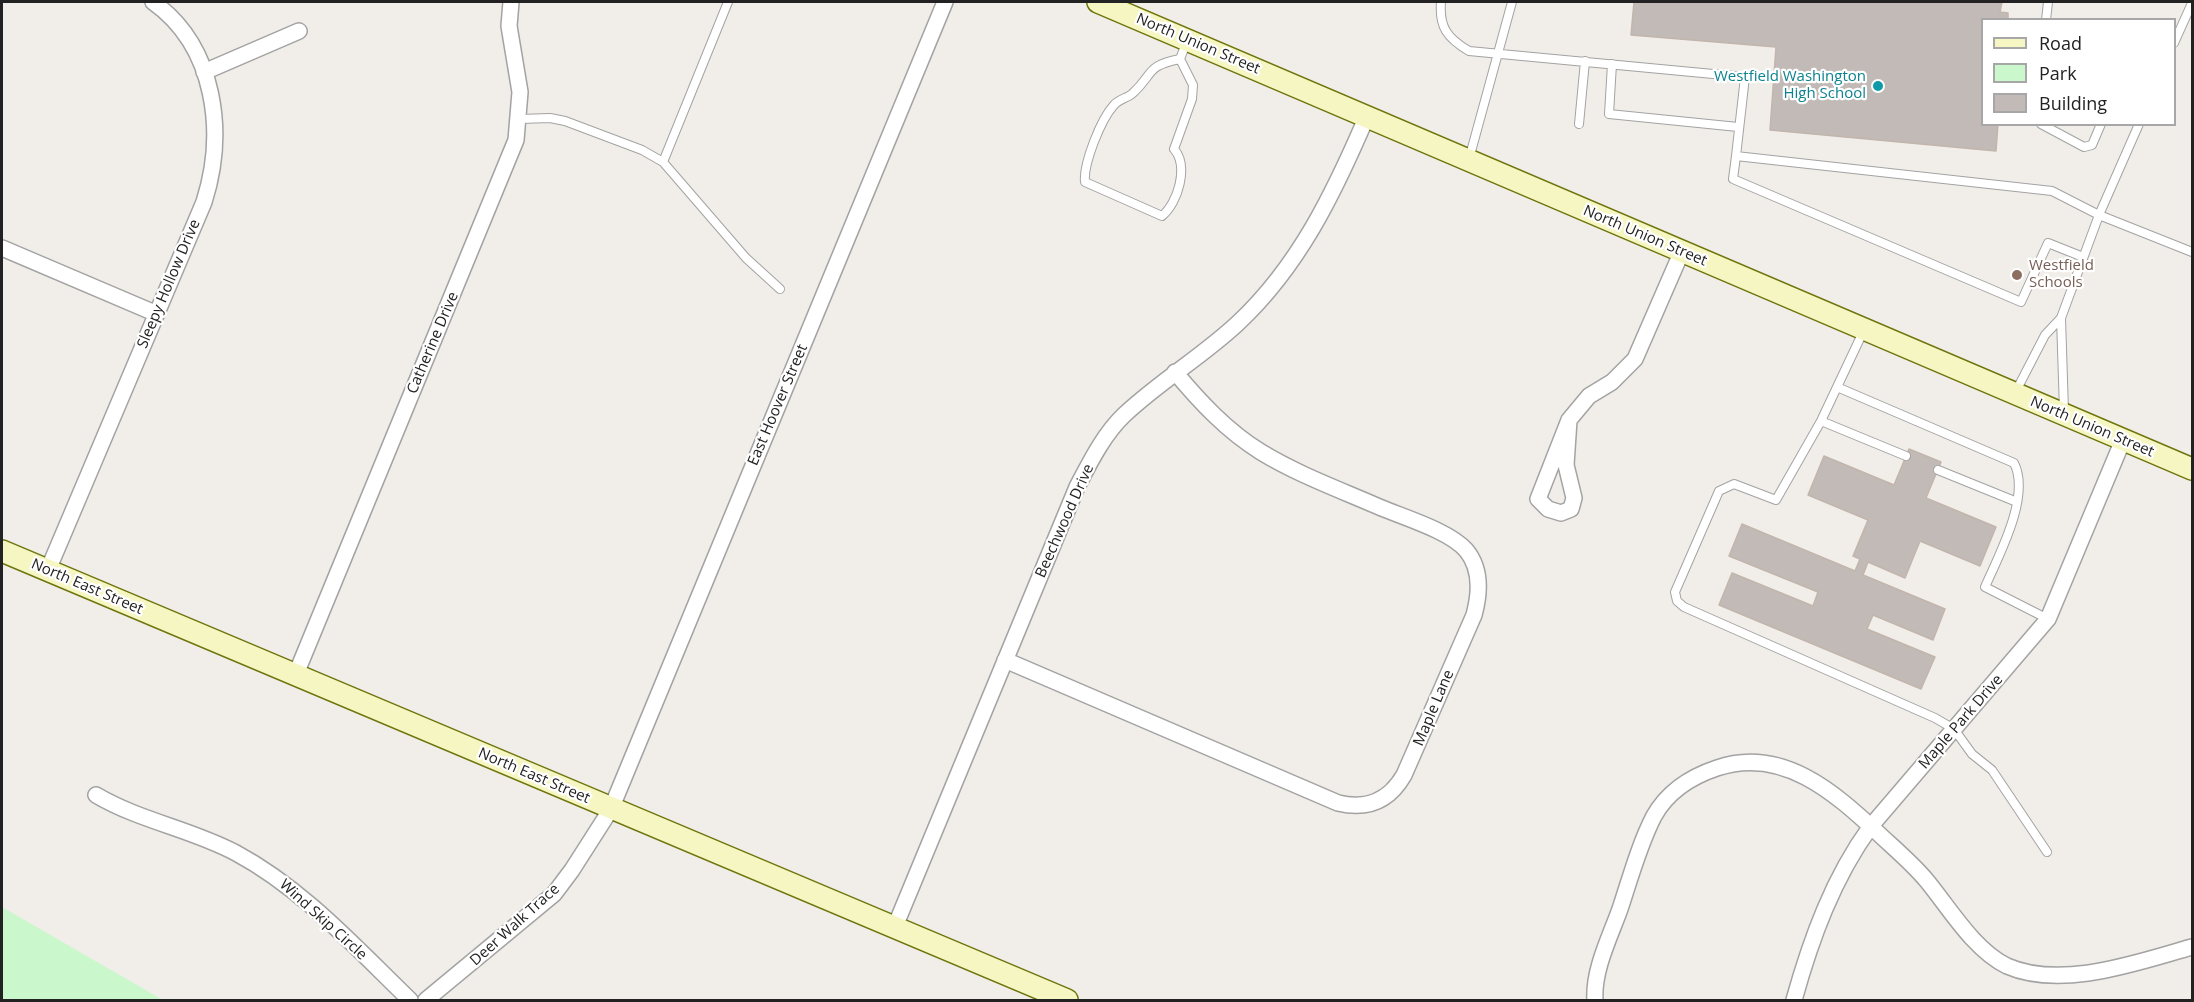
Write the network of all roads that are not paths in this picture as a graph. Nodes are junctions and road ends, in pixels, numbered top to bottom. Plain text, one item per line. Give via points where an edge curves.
1 (153, 2) edge
2 (511, 2) edge
3 (728, 2) edge
4 (945, 2) edge
5 (1098, 2) edge
6 (1441, 2) edge
7 (1512, 2) edge
8 (2048, 2) edge
9 (2193, 3) edge
10 (2046, 18) edge
11 (299, 31) dead end
12 (2176, 41) edge
13 (1184, 49) junction
14 (1499, 52) junction
15 (1585, 61) junction
16 (1612, 64) junction
17 (204, 72) junction
18 (1367, 116) junction
19 (519, 119) junction
20 (1579, 124) dead end
21 (2045, 126) edge
22 (2100, 126) edge
23 (2138, 126) edge
24 (1738, 128) junction
25 (1736, 156) junction
26 (1468, 160) junction
27 (663, 162) junction
28 (2099, 214) junction
29 (2, 248) edge
30 (1682, 251) junction
31 (2193, 252) edge
32 (2084, 257) junction
33 (780, 289) dead end
34 (157, 314) junction
35 (2061, 318) junction
36 (1864, 330) junction
37 (1175, 372) junction
38 (1838, 387) junction
39 (2014, 394) junction
40 (2065, 414) junction
41 (1569, 420) junction
42 (1821, 422) junction
43 (2123, 440) junction
44 (1906, 456) dead end
45 (2193, 469) edge
46 (1938, 470) dead end
47 (2017, 502) junction
48 (2, 551) edge
49 (48, 570) junction
50 (2048, 620) junction
51 (1005, 660) junction
52 (296, 674) junction
53 (1954, 729) junction
54 (96, 795) dead end
55 (611, 809) junction
56 (1871, 826) junction
57 (2047, 852) dead end
58 (894, 929) junction
59 (2193, 946) edge
60 (410, 1000) edge
61 (426, 1000) edge
62 (1067, 1000) edge
63 (1595, 1000) edge
64 (1794, 1000) edge

1 - 17 street, Sleepy Hollow Drive via 191,45
2 - 19 street, Catherine Drive via 509,26 520,92
3 - 27 lane
4 - 55 street, East Hoover Street
5 - 13 street, North Union Street
6 - 14 lane via 1444,31 1454,42 1469,51
7 - 14 lane
8 - 10 lane
9 - 12 lane
11 - 17 street
13 - 13 lane via 1193,85 1192,99 1174,149 1180,156 1182,178 1161,216 1085,182 1085,170 1115,104 1133,94 1150,70
13 - 18 street, North Union Street
14 - 15 lane
14 - 26 lane
15 - 16 lane
15 - 20 lane
16 - 24 lane via 1609,114
16 - 24 lane via 1744,77
17 - 34 street, Sleepy Hollow Drive via 214,106 216,155 204,202
18 - 26 street, North Union Street
18 - 37 street, Beechwood Drive via 1319,220 1279,280 1236,325
19 - 27 lane via 565,121
19 - 52 street, Catherine Drive via 506,166
21 - 22 lane via 2084,147 2092,145
23 - 28 lane
24 - 25 lane
25 - 28 lane via 2052,191
25 - 32 lane via 1733,179 2021,302 2048,243
26 - 30 street, North Union Street
27 - 33 lane via 746,258
28 - 31 lane
28 - 32 lane
29 - 34 street
30 - 36 street, North Union Street
30 - 41 street via 1635,359 1612,382 1588,396
32 - 35 lane
34 - 49 street, Sleepy Hollow Drive
35 - 39 lane via 2045,335
35 - 40 lane
36 - 38 lane
36 - 39 street, North Union Street
37 - 51 street, Beechwood Drive via 1123,416 1091,460
37 - 51 street, Maple Lane via 1200,402 1261,452 1442,534 1465,549 1473,562 1479,587 1474,615 1404,775 1388,797 1377,802 1338,804
38 - 42 lane
38 - 47 lane via 2014,462 2020,483
39 - 40 street, North Union Street
40 - 43 street, North Union Street
41 - 41 street via 1538,499 1548,509 1561,513 1571,508 1574,498 1566,465
42 - 44 lane
42 - 53 lane via 1776,500 1734,484 1719,491 1675,592 1677,601
43 - 45 street, North Union Street
43 - 50 street, Maple Park Drive
46 - 47 lane
47 - 50 lane via 1986,587
48 - 49 street, North East Street
49 - 52 street, North East Street
50 - 53 street, Maple Park Drive
51 - 58 street, Beechwood Drive
52 - 55 street, North East Street
53 - 56 street, Maple Park Drive
53 - 57 lane via 1972,754 1992,770
54 - 60 street, Wind Skip Circle via 122,810 205,840 290,886
55 - 58 street, North East Street
55 - 61 street, Deer Walk Trace via 554,894
56 - 59 street via 1920,872 1987,954 2024,972 2060,976 2122,966
56 - 63 street via 1816,780 1775,765 1726,765 1678,787 1661,804 1647,829 1598,973
56 - 64 street, Maple Park Drive via 1844,868 1807,954
58 - 62 street, North East Street

